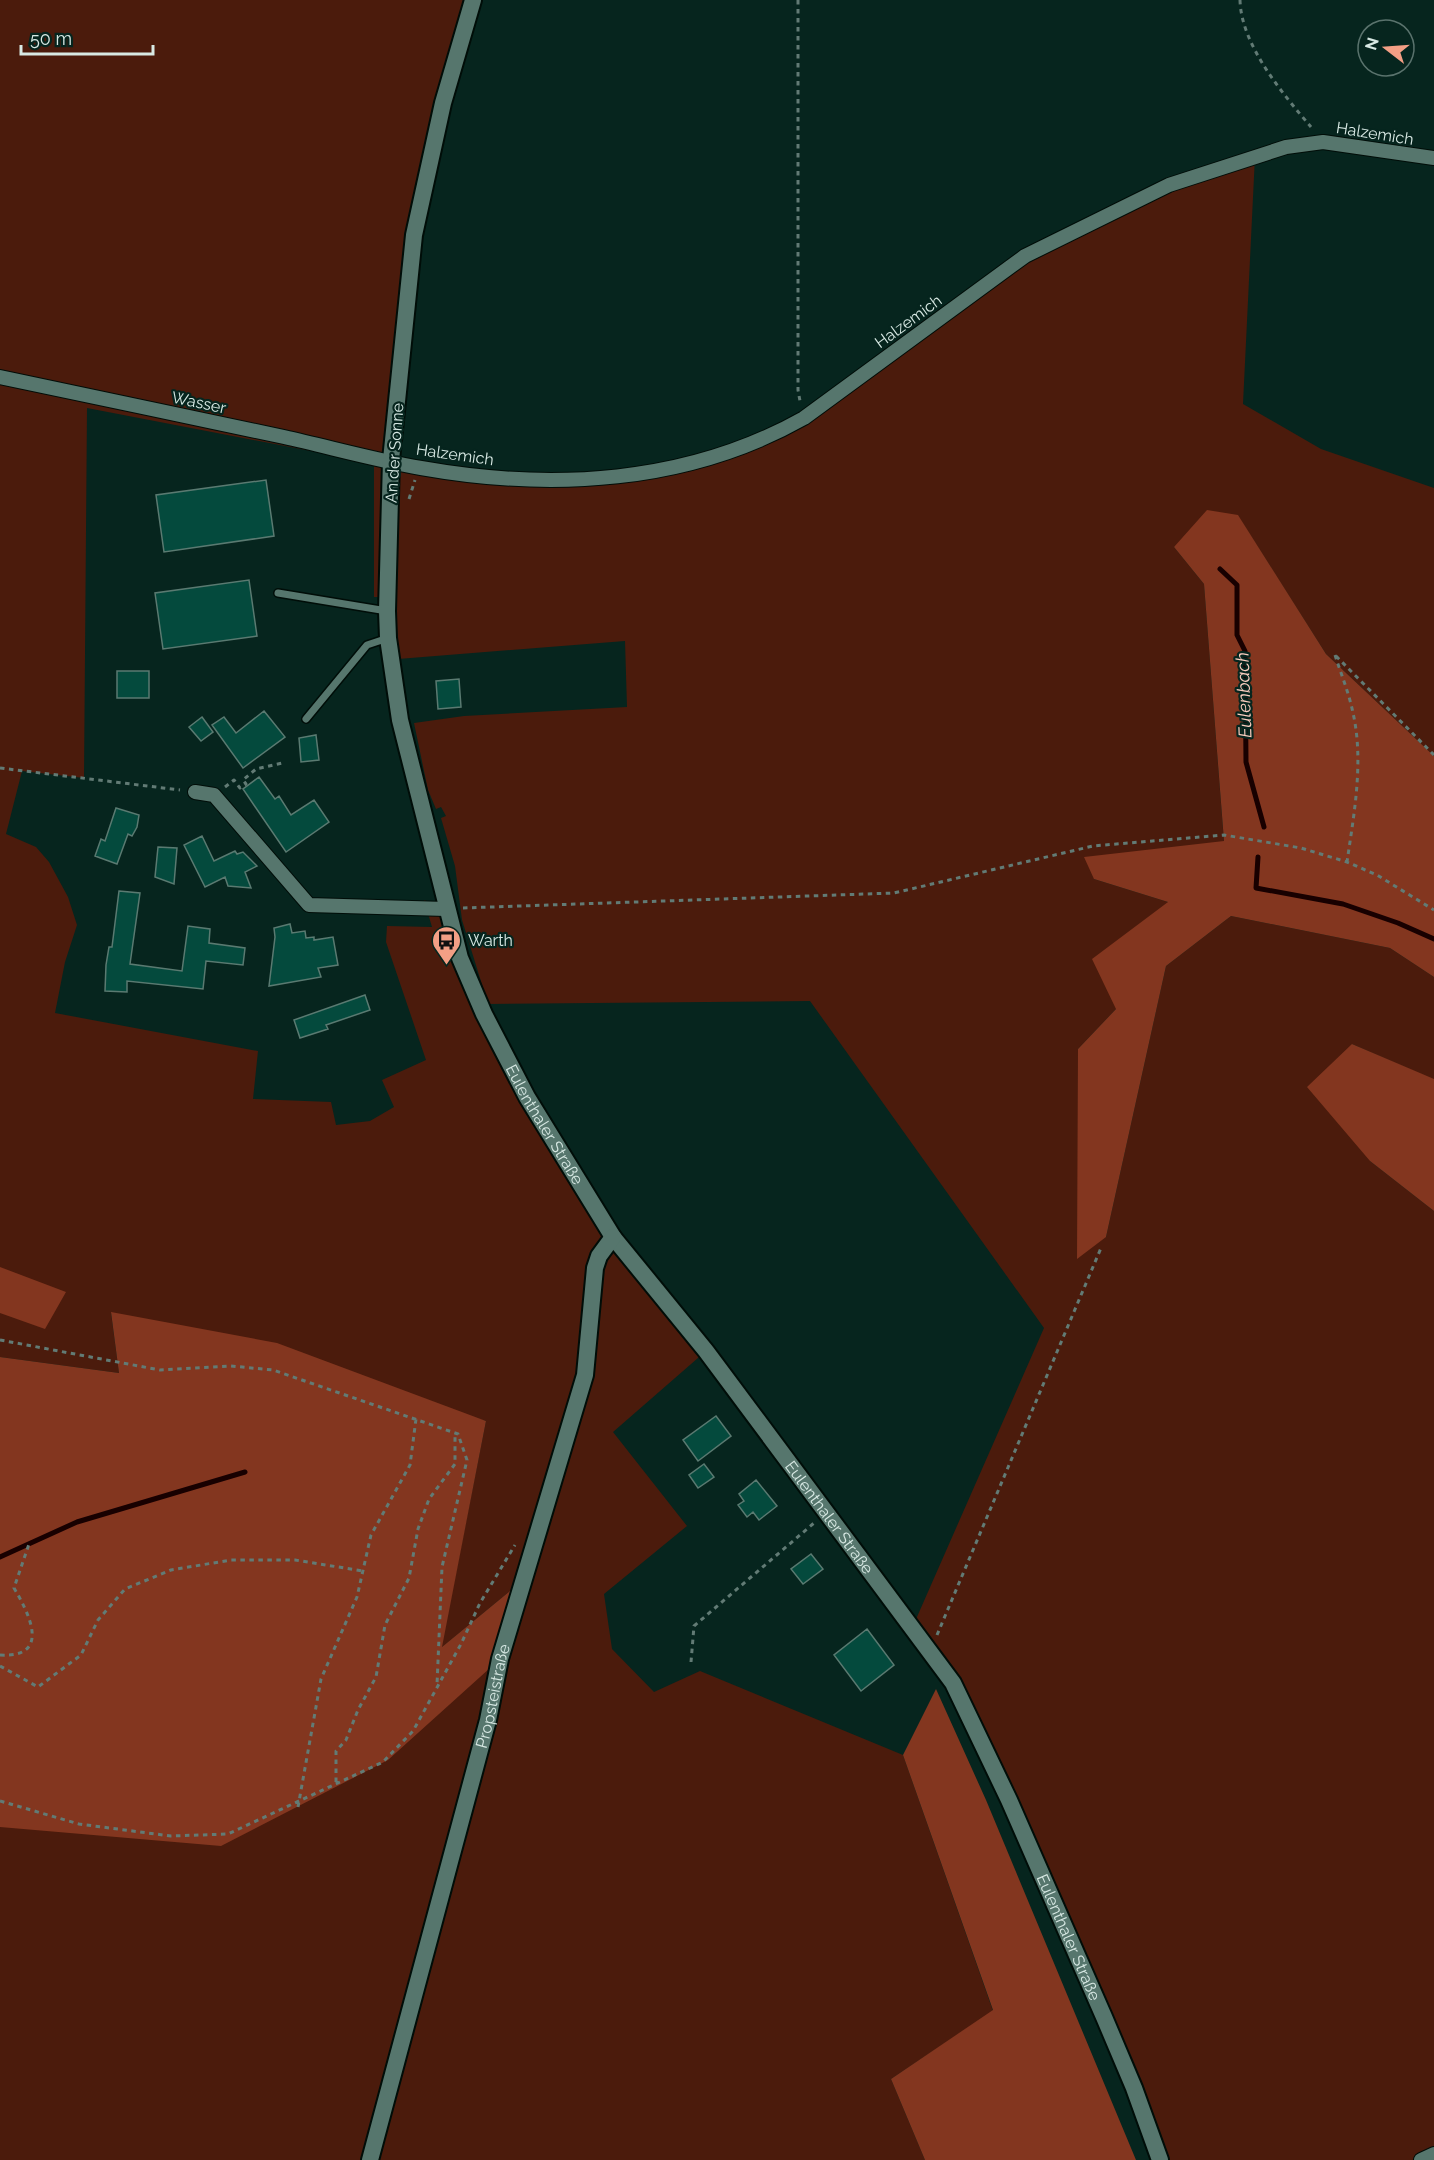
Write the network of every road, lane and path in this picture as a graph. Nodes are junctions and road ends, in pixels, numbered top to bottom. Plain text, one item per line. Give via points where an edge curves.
1 (473, 0) edge
2 (798, 0) edge
3 (1240, 0) edge
4 (1323, 141) junction
5 (1434, 158) edge
6 (0, 377) edge
7 (804, 418) junction
8 (391, 460) junction
9 (278, 593) dead end
10 (387, 611) junction
11 (388, 638) junction
12 (306, 719) dead end
13 (1434, 755) edge
14 (282, 763) dead end
15 (0, 768) edge
16 (237, 783) dead end
17 (195, 792) joint
18 (1347, 862) junction
19 (446, 909) junction
20 (1434, 910) edge
21 (613, 1237) junction
22 (1101, 1248) dead end
23 (0, 1340) edge
24 (416, 1419) junction
25 (455, 1432) junction
26 (827, 1512) junction
27 (29, 1544) dead end
28 (515, 1545) dead end
29 (363, 1570) junction
30 (931, 1651) junction
31 (0, 1655) edge
32 (691, 1662) dead end
33 (0, 1666) edge
34 (437, 1685) junction
35 (336, 1782) junction
36 (0, 1802) edge
37 (298, 1807) dead end
38 (1434, 2154) edge
39 (370, 2160) edge
40 (1160, 2160) edge
41 (1421, 2160) edge

1 - 8 street, An der Sonne via 441,114 414,235
2 - 7 path via 798,390
3 - 4 path via 1254,48 1282,94
4 - 5 street, Halzemich
4 - 7 street, Halzemich via 1286,147 1169,185 1025,256
6 - 8 street, Wasser
7 - 8 street, Halzemich via 719,455 632,475 583,481 512,478 421,468
8 - 10 street, An der Sonne
9 - 10 lane
10 - 11 street, An der Sonne
11 - 12 lane via 367,645
11 - 19 street, An der Sonne via 400,720
13 - 18 path via 1335,655 1354,714 1357,762
14 - 16 path via 255,769 240,788
15 - 17 path
17 - 19 street via 214,795 309,905
18 - 19 path via 1301,848 1224,834 1092,846 894,893
18 - 20 path via 1377,874
19 - 21 street, Eulenthaler Straße via 460,958 484,1014 527,1097
21 - 26 street, Eulenthaler Straße via 706,1351
21 - 39 street, Propsteistraße via 595,1268 585,1375 500,1659 488,1720
22 - 30 path
23 - 24 path via 160,1370 231,1366 273,1370
24 - 25 path
24 - 29 path via 410,1465 371,1535
25 - 34 path via 467,1460 442,1567
25 - 35 path via 455,1464 429,1498 418,1529 409,1578 385,1625 376,1677 346,1740 336,1751
26 - 30 street, Eulenthaler Straße
26 - 32 path via 694,1626
27 - 31 path via 14,1588 27,1610 31,1643 16,1656
28 - 34 path
29 - 33 path via 295,1560 231,1560 171,1570 125,1588 98,1620 81,1655 38,1687
29 - 37 path via 357,1597 321,1680
30 - 40 street, Eulenthaler Straße via 953,1683 1009,1800 1134,2088
34 - 35 path via 413,1731 383,1762
35 - 36 path via 228,1834 171,1836 79,1824
38 - 41 street

